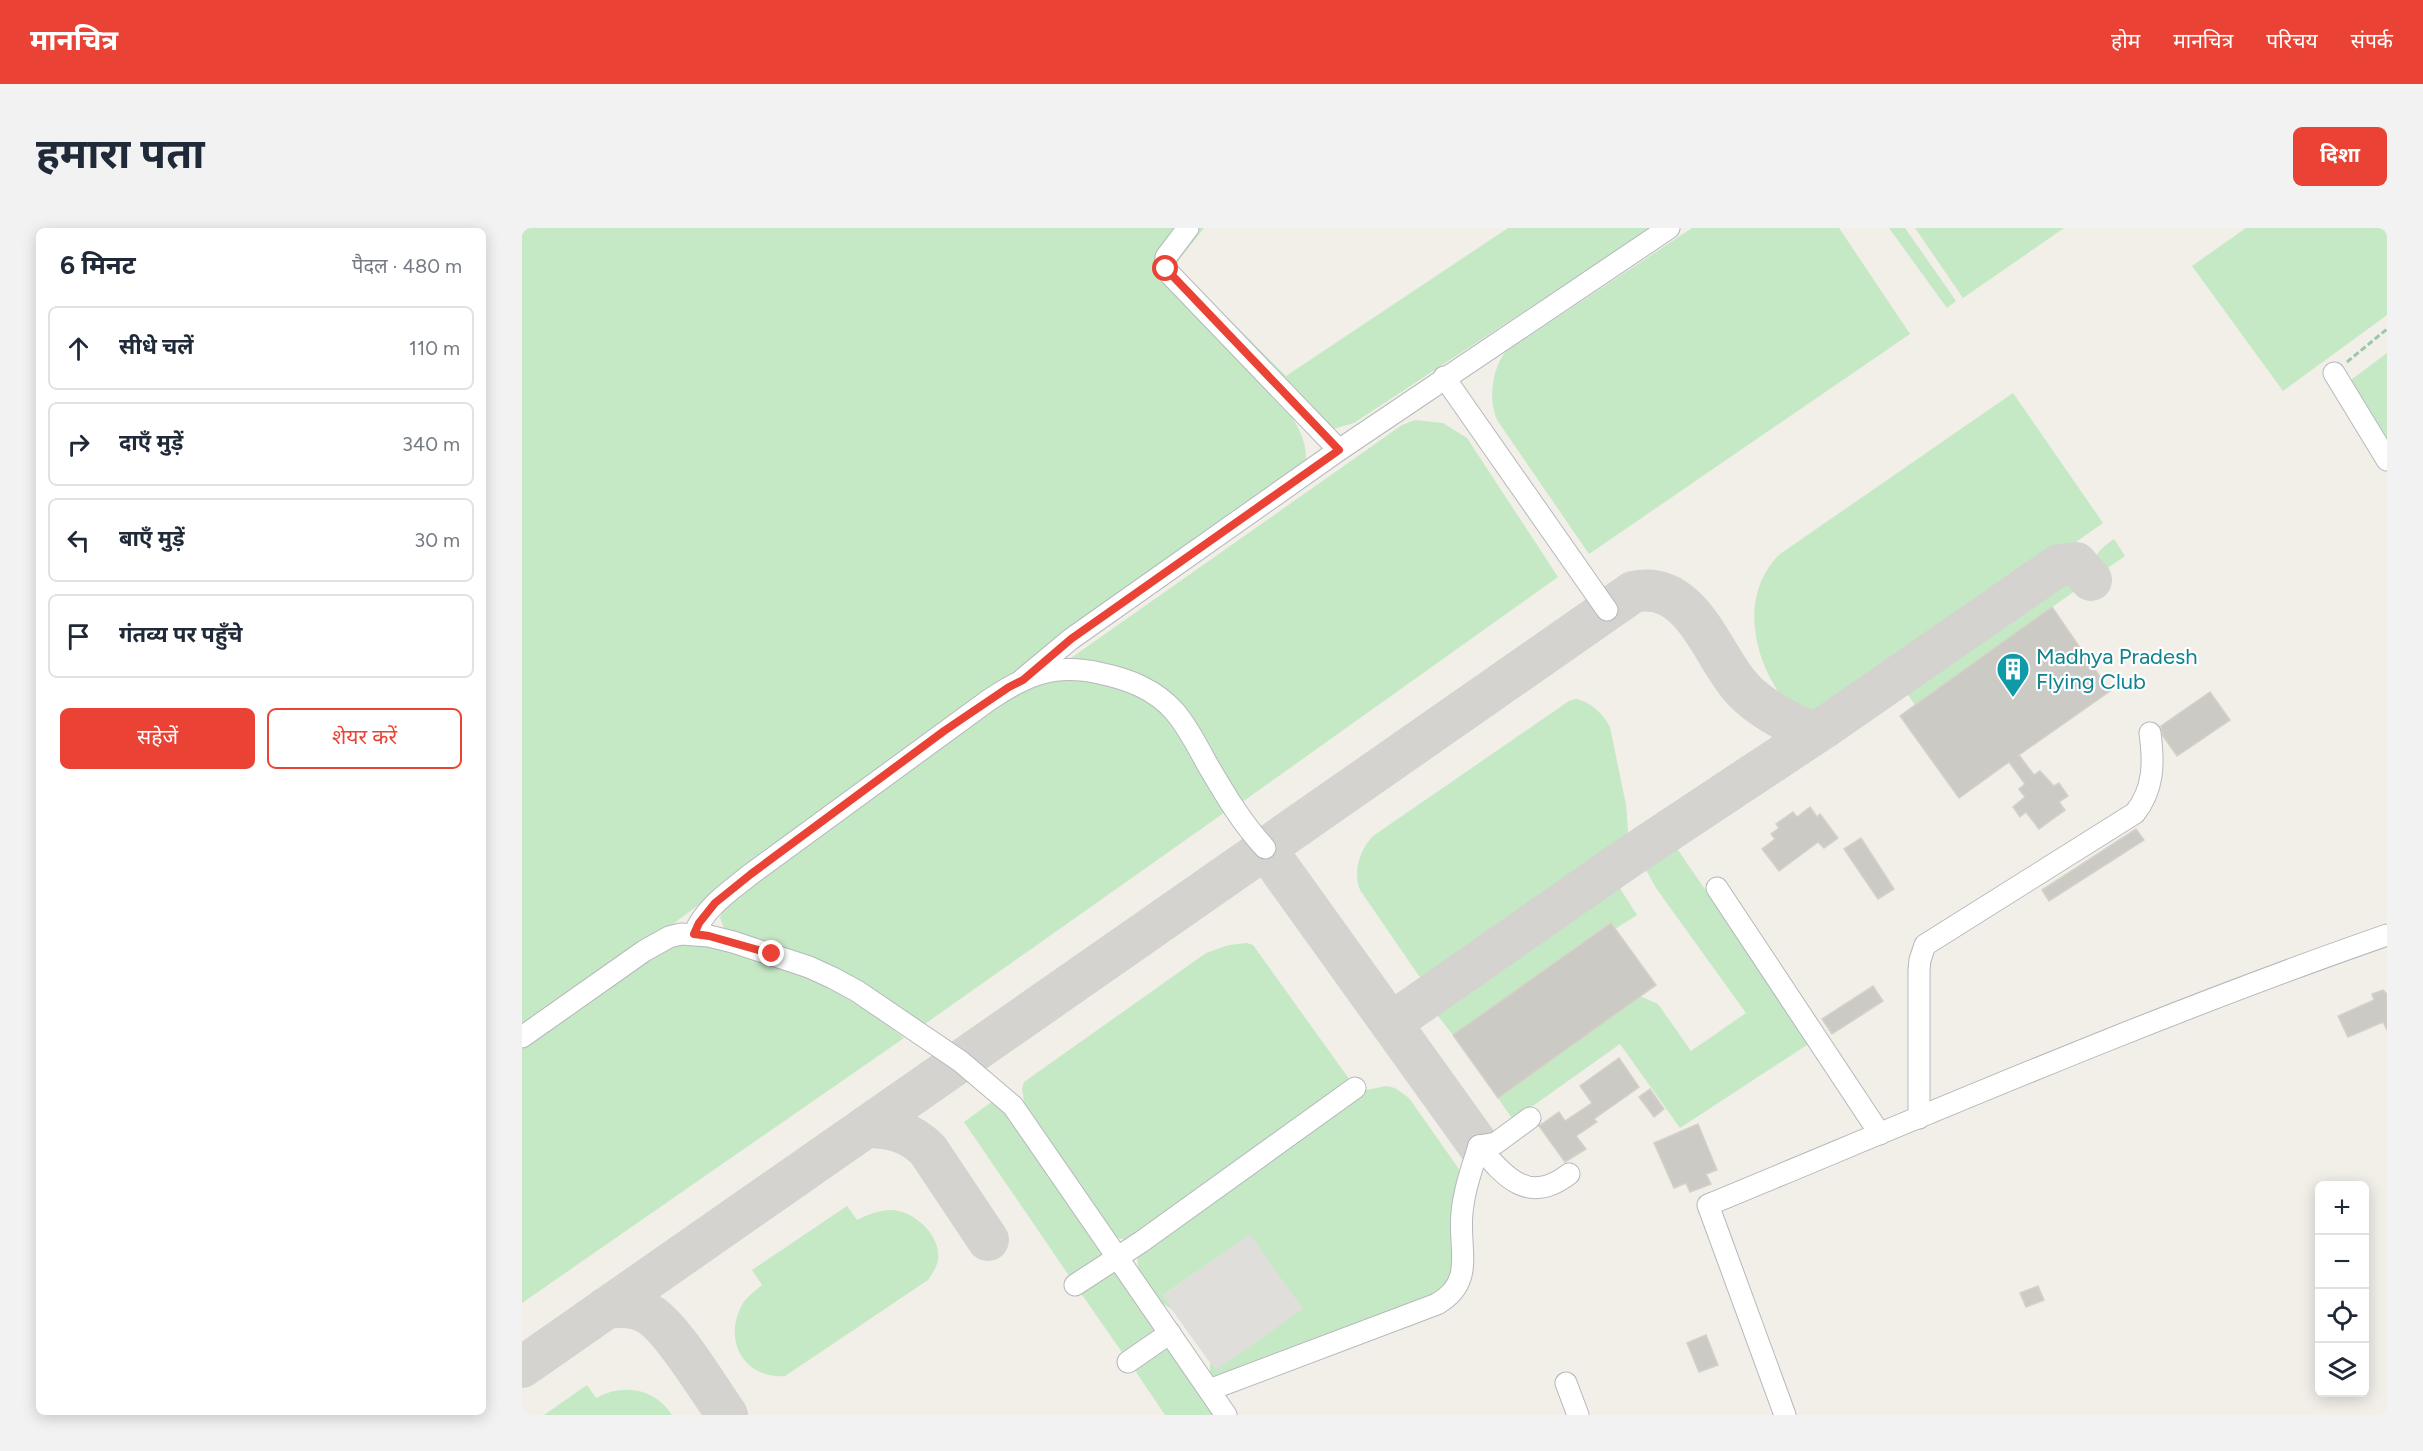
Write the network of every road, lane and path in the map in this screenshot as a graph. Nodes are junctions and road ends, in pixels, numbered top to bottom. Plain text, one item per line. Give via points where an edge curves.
1 (1188, 228) edge
2 (1669, 228) edge
3 (2387, 329) edge
4 (2334, 373) joint
5 (1444, 378) junction
6 (1339, 450) junction
7 (2387, 460) edge
8 (1607, 610) dead end
9 (1023, 680) junction
10 (2150, 734) dead end
11 (1265, 848) dead end
12 (1717, 888) dead end
13 (694, 934) junction
14 (2387, 934) edge
15 (522, 1037) edge
16 (1355, 1088) dead end
17 (1530, 1118) dead end
18 (1919, 1118) junction
19 (1880, 1134) junction
20 (1479, 1146) junction
21 (1569, 1174) dead end
22 (1117, 1256) junction
23 (1076, 1285) dead end
24 (1170, 1333) junction
25 (1128, 1362) dead end
26 (1566, 1383) dead end
27 (1209, 1390) junction
28 (1226, 1415) edge
29 (1578, 1415) edge
30 (1785, 1415) edge

1 - 6 street via 1166,257 1166,269
2 - 5 street
3 - 4 path
4 - 7 street
5 - 6 street
5 - 8 street
6 - 9 street via 1071,639
9 - 11 street via 1047,671 1087,670 1134,682 1150,691 1175,712 1230,804
9 - 13 street via 944,731 751,874 715,903
10 - 18 street via 2152,776 2144,802 2135,813 1925,945 1919,970
12 - 19 street
13 - 15 street via 657,943
13 - 22 street via 733,942 809,967 857,991 960,1061 1013,1106
14 - 18 street via 2001,1082
16 - 22 street
17 - 20 street via 1496,1143
18 - 19 street
19 - 30 street via 1708,1205
20 - 21 street via 1502,1174 1529,1187 1552,1185
20 - 27 street via 1462,1213 1463,1270 1449,1297
22 - 23 street
22 - 24 street
24 - 25 street
24 - 27 street
26 - 29 street
27 - 28 street

